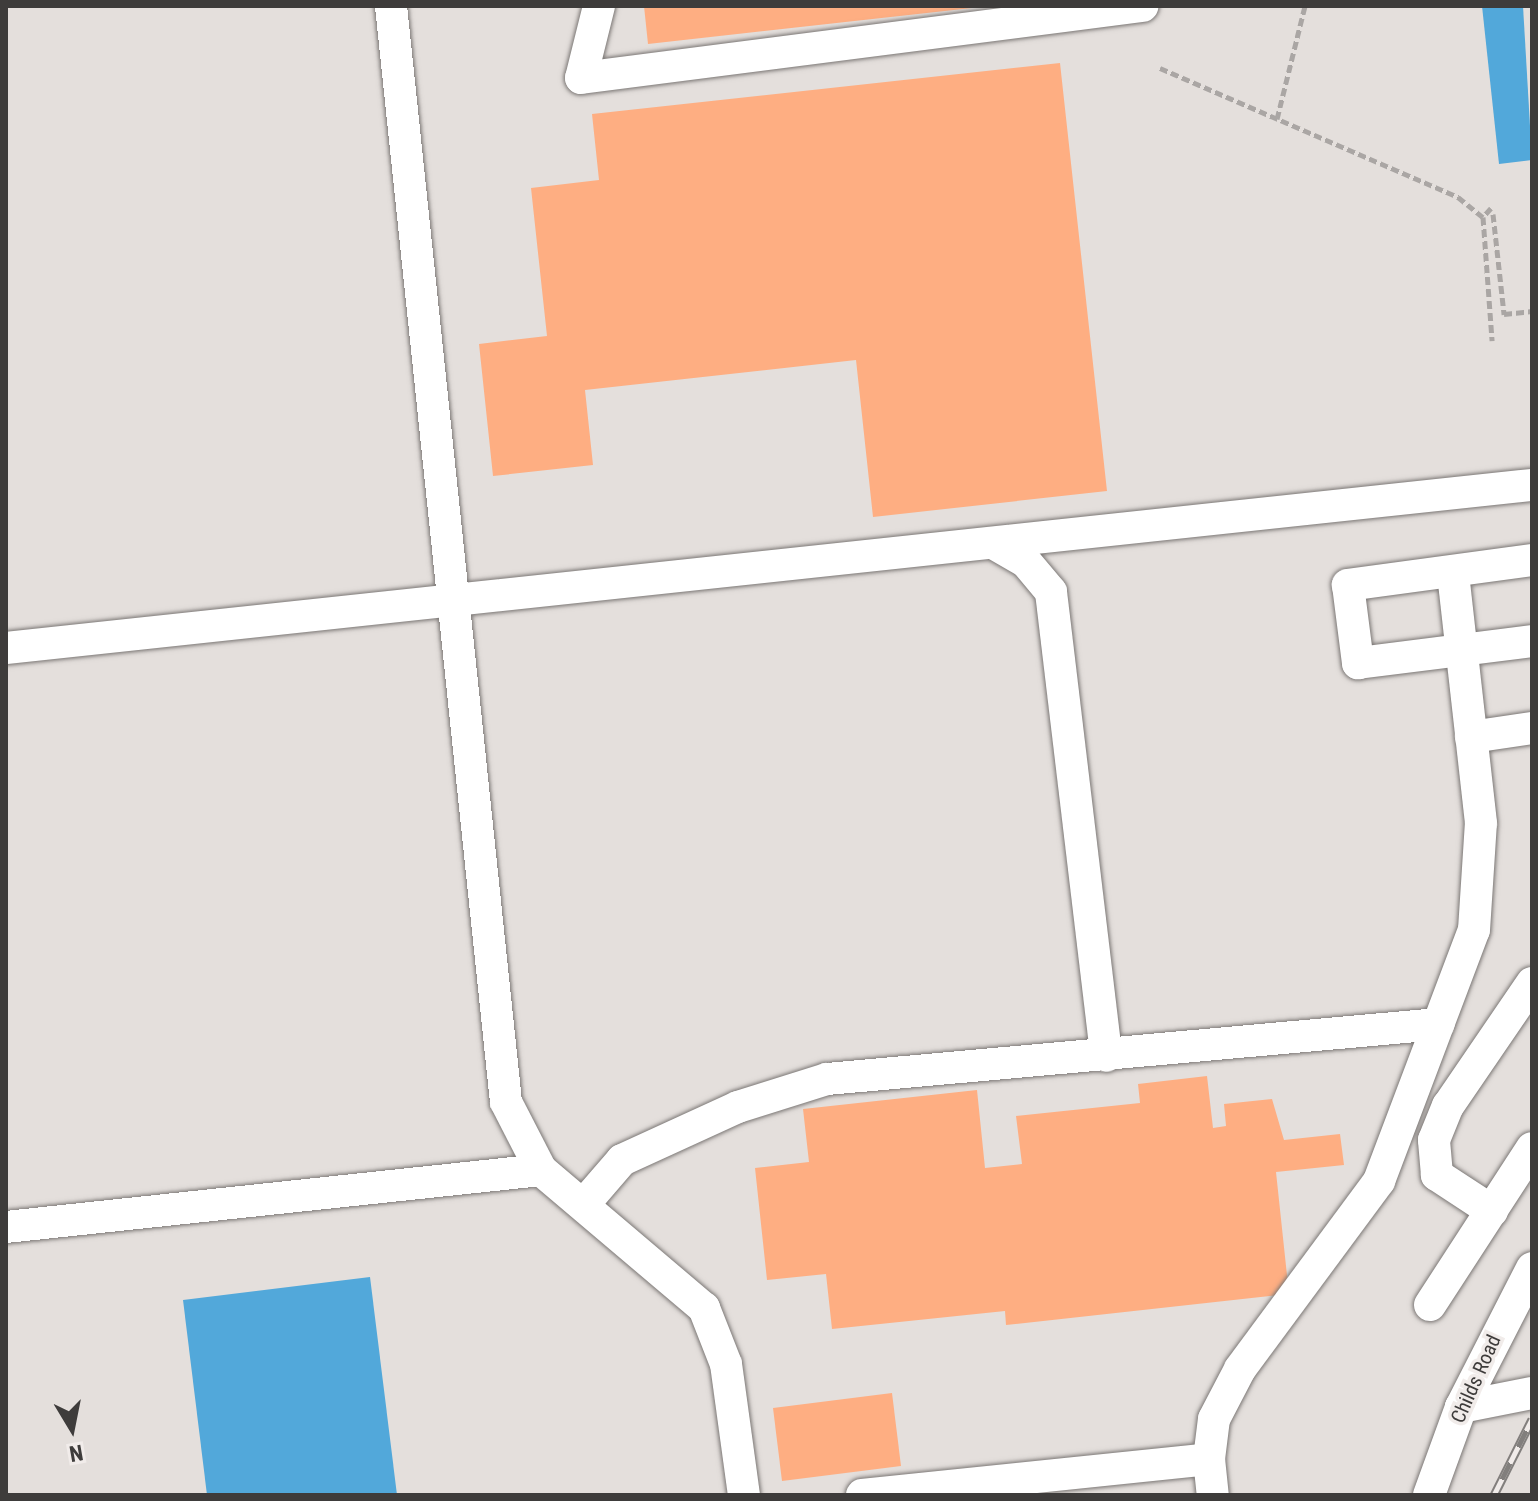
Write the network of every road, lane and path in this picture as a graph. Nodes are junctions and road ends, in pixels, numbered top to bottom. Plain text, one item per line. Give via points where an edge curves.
1 (391, 6) edge
2 (599, 6) edge
3 (1142, 6) edge
4 (1305, 6) edge
5 (1160, 68) dead end
6 (1277, 119) junction
7 (1483, 217) junction
8 (1532, 311) edge
9 (1492, 341) dead end
10 (1532, 485) edge
11 (993, 543) junction
12 (1532, 560) edge
13 (1453, 573) junction
14 (455, 602) junction
15 (1532, 641) edge
16 (6, 648) edge
17 (1462, 648) junction
18 (1532, 728) edge
19 (1471, 737) junction
20 (1532, 983) edge
21 (1439, 1024) junction
22 (1106, 1056) junction
23 (1532, 1148) edge
24 (541, 1170) junction
25 (584, 1204) junction
26 (1492, 1211) junction
27 (6, 1227) edge
28 (1532, 1268) edge
29 (1430, 1305) dead end
30 (1532, 1393) edge
31 (1461, 1407) junction
32 (1209, 1459) junction
33 (744, 1495) edge
34 (862, 1495) edge
35 (1213, 1495) edge
36 (1429, 1495) edge

1 - 14 street
2 - 3 street via 581,78
4 - 6 path
5 - 6 path
6 - 7 path via 1458,197
7 - 8 path via 1492,211 1504,314
7 - 9 path
10 - 11 street
11 - 14 street
11 - 22 street via 1026,562 1051,592
12 - 13 street
13 - 17 street
13 - 17 street via 1348,585 1358,663
14 - 16 street
14 - 24 street via 506,1102
15 - 17 street
17 - 19 street
18 - 19 street
19 - 21 street via 1481,823 1474,930
20 - 26 street via 1448,1106 1434,1140 1437,1175
21 - 22 street
21 - 32 street via 1379,1181 1240,1369 1214,1419
22 - 25 street via 827,1079 738,1107 622,1160
23 - 26 street
24 - 25 street
24 - 27 street
25 - 33 street via 704,1308 726,1364
26 - 29 street
28 - 31 street, Childs Road
30 - 31 street
31 - 36 street, Childs Road
32 - 34 street
32 - 35 street

